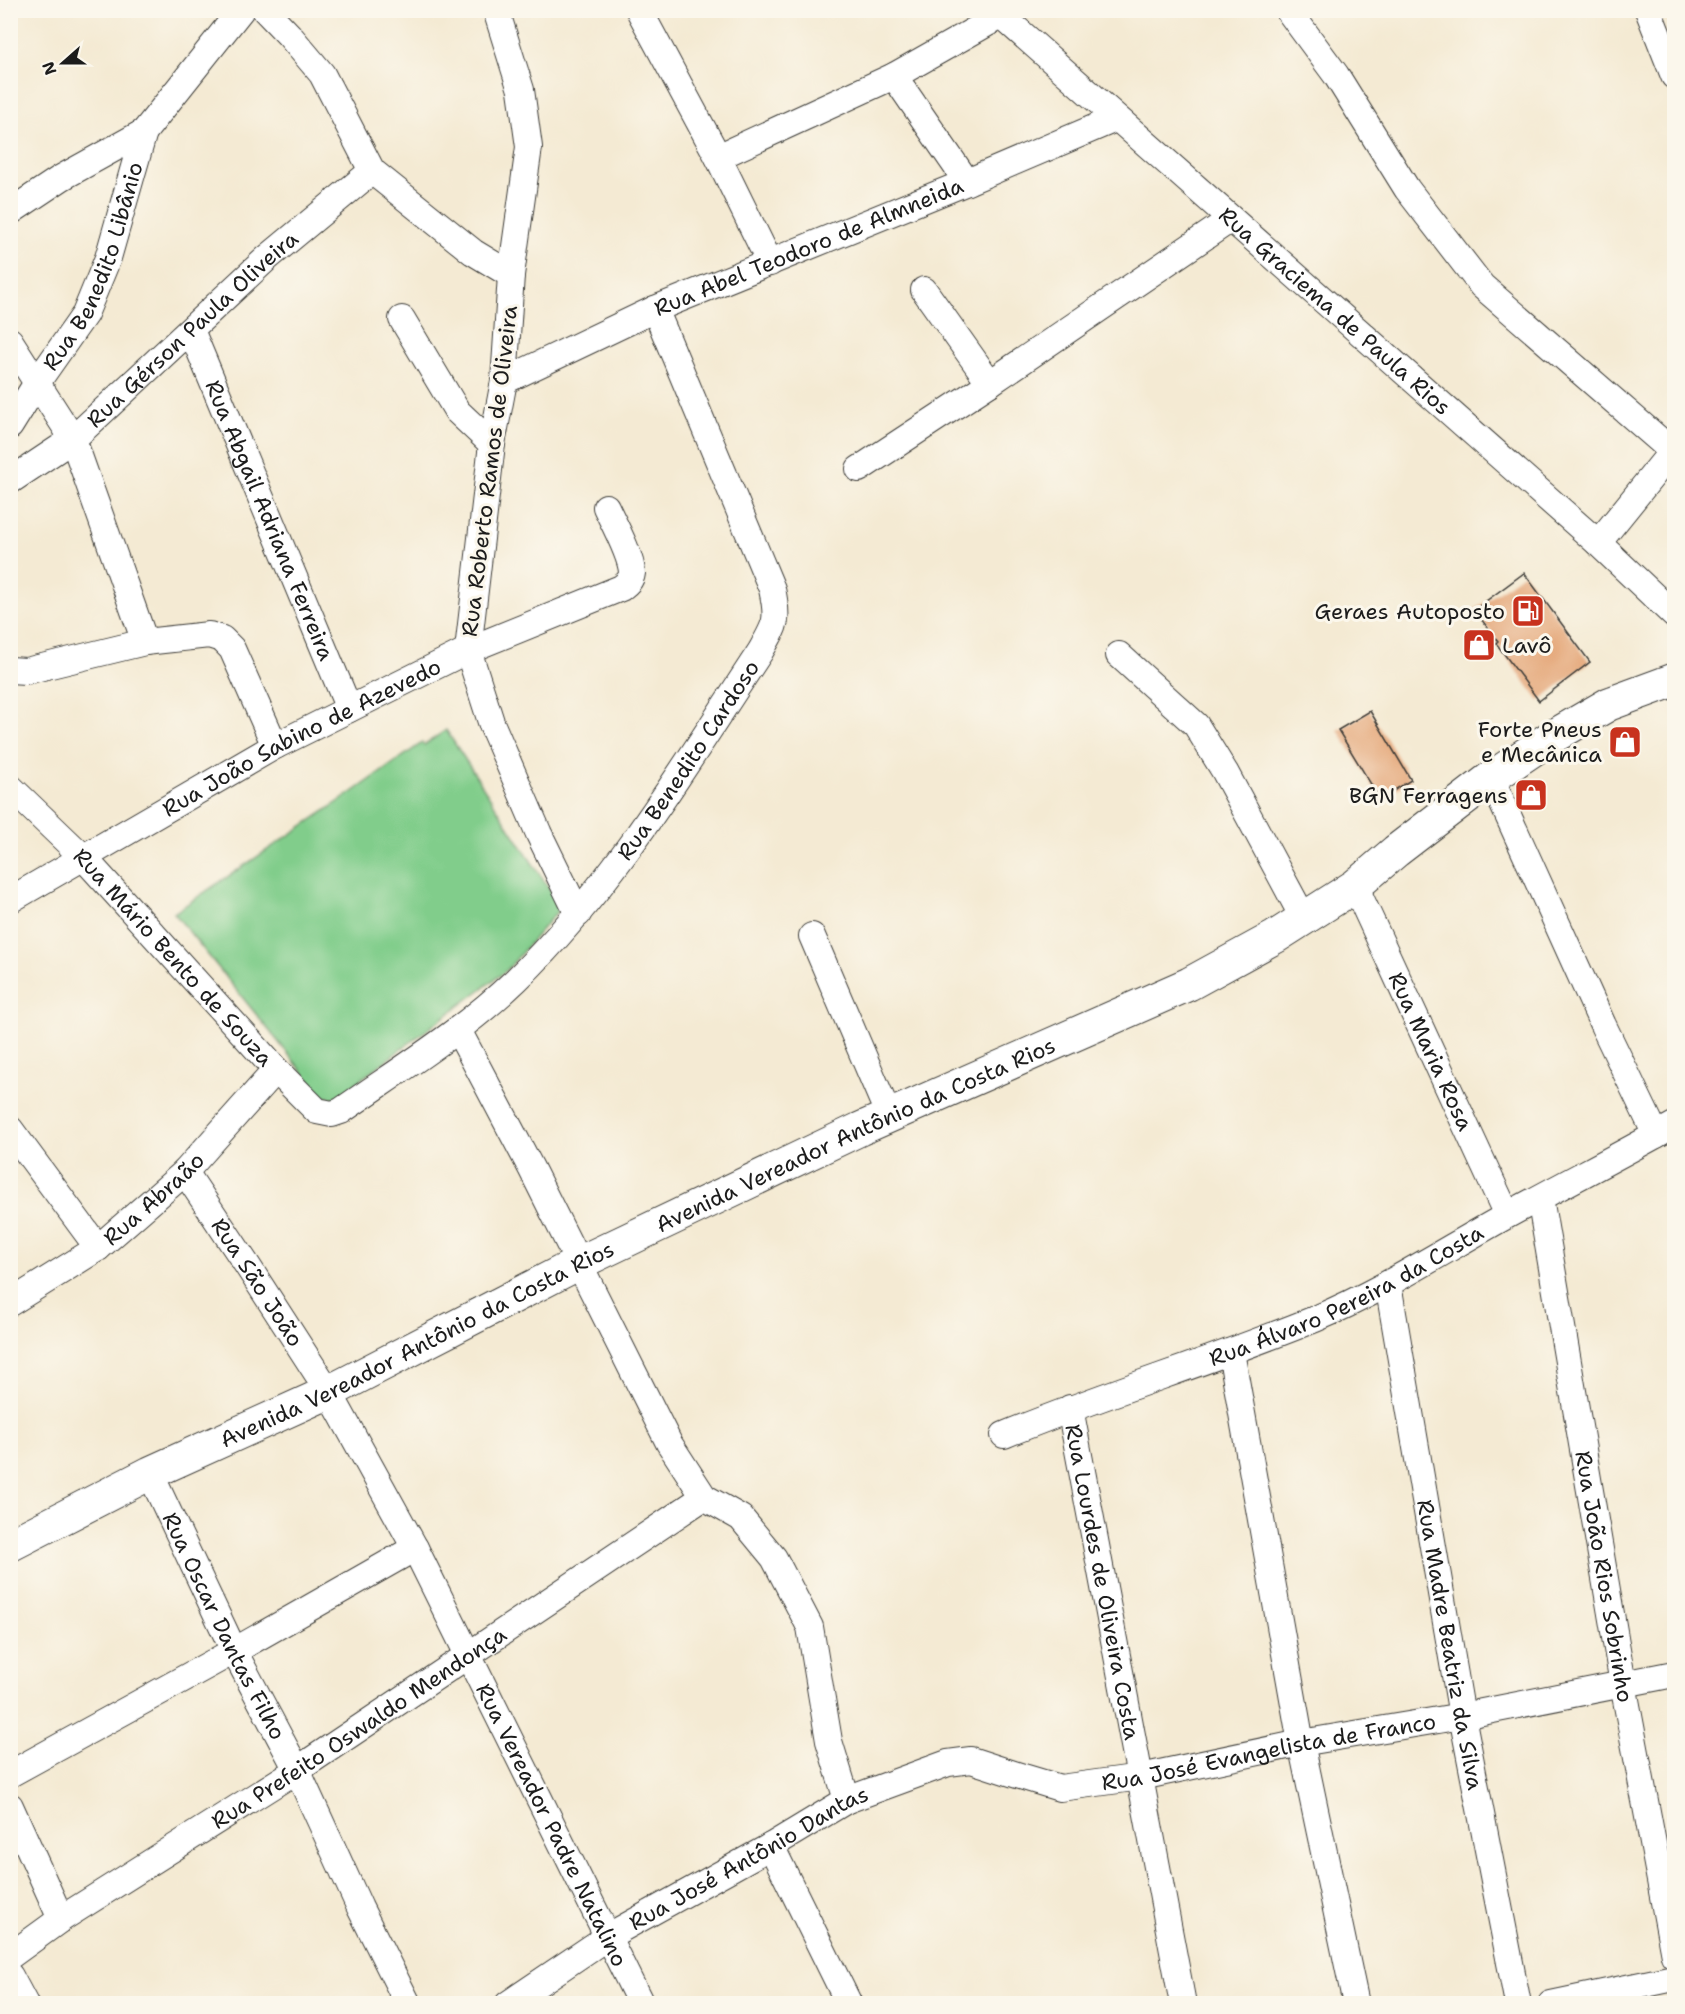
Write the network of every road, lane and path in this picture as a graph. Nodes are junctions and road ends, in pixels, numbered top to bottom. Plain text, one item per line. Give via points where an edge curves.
1 (240, 10) edge
2 (265, 10) edge
3 (496, 10) edge
4 (639, 10) edge
5 (1288, 10) edge
6 (1648, 10) edge
7 (997, 13) edge
8 (1666, 33) edge
9 (894, 75) junction
10 (1674, 76) edge
11 (1116, 119) junction
12 (144, 132) junction
13 (718, 157) junction
14 (372, 171) junction
15 (967, 183) junction
16 (10, 212) edge
17 (1231, 219) junction
18 (770, 263) junction
19 (511, 275) junction
20 (924, 290) dead end
21 (655, 309) junction
22 (402, 319) dead end
23 (190, 330) junction
24 (10, 341) edge
25 (38, 381) junction
26 (504, 381) junction
27 (990, 383) junction
28 (10, 426) edge
29 (73, 439) junction
30 (492, 444) junction
31 (1673, 450) edge
32 (859, 468) dead end
33 (10, 481) edge
34 (606, 507) dead end
35 (1598, 543) junction
36 (1674, 615) edge
37 (145, 642) junction
38 (468, 650) junction
39 (1119, 655) dead end
40 (10, 670) edge
41 (1674, 680) edge
42 (349, 709) junction
43 (275, 746) junction
44 (1491, 778) junction
45 (10, 787) edge
46 (84, 858) junction
47 (1355, 886) junction
48 (10, 900) edge
49 (578, 914) junction
50 (1304, 919) junction
51 (812, 936) dead end
52 (458, 1030) junction
53 (276, 1070) junction
54 (341, 1111) joint
55 (889, 1116) junction
56 (10, 1129) edge
57 (1665, 1130) edge
58 (184, 1172) junction
59 (1540, 1198) junction
60 (1507, 1215) junction
61 (99, 1248) junction
62 (579, 1263) junction
63 (1388, 1284) junction
64 (10, 1303) edge
65 (1231, 1352) junction
66 (329, 1392) junction
67 (1070, 1407) junction
68 (1004, 1435) dead end
69 (150, 1473) junction
70 (704, 1497) junction
71 (10, 1545) edge
72 (415, 1548) junction
73 (234, 1651) junction
74 (468, 1654) junction
75 (1674, 1674) edge
76 (1623, 1684) junction
77 (1462, 1716) junction
78 (1301, 1743) junction
79 (971, 1760) joint
80 (297, 1770) junction
81 (10, 1774) edge
82 (1141, 1777) junction
83 (847, 1800) junction
84 (10, 1806) edge
85 (771, 1846) junction
86 (61, 1919) junction
87 (607, 1937) junction
88 (1674, 1955) edge
89 (10, 1956) edge
90 (10, 1976) edge
91 (1674, 1978) edge
92 (25, 2004) edge
93 (408, 2004) edge
94 (508, 2004) edge
95 (641, 2004) edge
96 (849, 2004) edge
97 (1184, 2004) edge
98 (1356, 2004) edge
99 (1518, 2004) edge
100 (1551, 2004) edge

1 - 12 street
2 - 14 street via 322,74
3 - 19 street, Rua Roberto Ramos de Oliveira via 522,90 529,147
4 - 13 street
5 - 31 street via 1336,75 1407,189 1482,286
6 - 8 street
7 - 9 street
7 - 11 street, Rua Graciema de Paula Rios
8 - 10 street
9 - 13 street
9 - 15 street
11 - 15 street, Rua Abel Teodoro de Almneida
11 - 17 street, Rua Graciema de Paula Rios
12 - 16 street via 61,178
12 - 25 street, Rua Benedito Libânio via 108,258 85,314
13 - 18 street
14 - 19 street via 473,252
14 - 23 street, Rua Gérson Paula Oliveira
15 - 18 street, Rua Abel Teodoro de Almneida
17 - 27 street
17 - 35 street, Rua Graciema de Paula Rios
18 - 21 street, Rua Abel Teodoro de Almneida
19 - 26 street, Rua Roberto Ramos de Oliveira
20 - 27 street
21 - 26 street, Rua Abel Teodoro de Almneida
21 - 49 street, Rua Benedito Cardoso via 772,589 775,625 651,816
22 - 30 street via 457,411
23 - 29 street, Rua Gérson Paula Oliveira
23 - 42 street, Rua Abgail Adriana Ferreira
24 - 25 street
25 - 28 street, Rua Benedito Libânio
25 - 29 street
26 - 30 street, Rua Roberto Ramos de Oliveira
27 - 32 street
29 - 33 street, Rua Gérson Paula Oliveira
29 - 37 street
30 - 38 street, Rua Roberto Ramos de Oliveira
31 - 35 street
34 - 38 street, Rua João Sabino de Azevedo via 626,552 632,573 629,582
35 - 36 street, Rua Graciema de Paula Rios
37 - 40 street via 26,671
37 - 43 street via 209,634 222,639 232,649
38 - 42 street, Rua João Sabino de Azevedo
38 - 49 street, Rua Roberto Ramos de Oliveira via 492,725
39 - 50 street via 1196,725
41 - 44 main road, Avenida Vereador Antônio da Costa Rios via 1609,704
42 - 43 street, Rua João Sabino de Azevedo
43 - 46 street, Rua João Sabino de Azevedo
44 - 47 main road, Avenida Vereador Antônio da Costa Rios
44 - 57 street via 1598,1014
45 - 46 street, Rua Mário Bento de Souza
46 - 48 street, Rua João Sabino de Azevedo
46 - 53 street, Rua Mário Bento de Souza
47 - 50 main road, Avenida Vereador Antônio da Costa Rios
47 - 60 street, Rua Maria Rosa
49 - 52 street, Rua Benedito Cardoso via 515,980
50 - 55 main road, Avenida Vereador Antônio da Costa Rios via 1190,984
51 - 55 street
52 - 54 street, Rua Benedito Cardoso
52 - 62 street
53 - 54 street, Rua Mário Bento de Souza via 317,1111
53 - 58 street, Rua Abraão
55 - 62 main road, Avenida Vereador Antônio da Costa Rios
56 - 61 street
57 - 59 street, Rua Álvaro Pereira da Costa
58 - 61 street, Rua Abraão
58 - 66 street, Rua São João
59 - 60 street, Rua Álvaro Pereira da Costa
59 - 76 street, Rua João Rios Sobrinho
60 - 63 street, Rua Álvaro Pereira da Costa
61 - 64 street, Rua Abraão
62 - 66 main road, Avenida Vereador Antônio da Costa Rios
62 - 70 street via 669,1443
63 - 65 street, Rua Álvaro Pereira da Costa
63 - 77 street, Rua Madre Beatriz da Silva
65 - 67 street, Rua Álvaro Pereira da Costa
65 - 78 street
66 - 69 main road, Avenida Vereador Antônio da Costa Rios
66 - 72 street, Rua Vereador Padre Natalino
67 - 68 street, Rua Álvaro Pereira da Costa
67 - 82 street, Rua Lourdes de Oliveira Costa
69 - 71 main road, Avenida Vereador Antônio da Costa Rios
69 - 73 street, Rua Oscar Dantas Filho
70 - 74 street, Rua Prefeito Oswaldo Mendonça
70 - 83 street via 741,1518 774,1558 810,1627 829,1740
72 - 73 street
72 - 74 street, Rua Vereador Padre Natalino
73 - 80 street, Rua Oscar Dantas Filho
73 - 81 street
74 - 80 street, Rua Prefeito Oswaldo Mendonça
74 - 87 street, Rua Vereador Padre Natalino
75 - 76 street, Rua José Evangelista de Franco
76 - 77 street, Rua José Evangelista de Franco
76 - 88 street, Rua João Rios Sobrinho
77 - 78 street, Rua José Evangelista de Franco
77 - 99 street, Rua Madre Beatriz da Silva
78 - 82 street, Rua José Evangelista de Franco
78 - 98 street
79 - 82 street, Rua José Evangelista de Franco via 1060,1788
79 - 83 street, Rua José Antônio Dantas via 948,1763
80 - 86 street, Rua Prefeito Oswaldo Mendonça
80 - 93 street, Rua Oscar Dantas Filho
82 - 97 street, Rua Lourdes de Oliveira Costa
83 - 85 street, Rua José Antônio Dantas
84 - 86 street
85 - 87 street, Rua José Antônio Dantas
85 - 96 street
86 - 89 street, Rua Prefeito Oswaldo Mendonça
87 - 94 street, Rua José Antônio Dantas
87 - 95 street, Rua Vereador Padre Natalino
90 - 92 street
91 - 100 street

